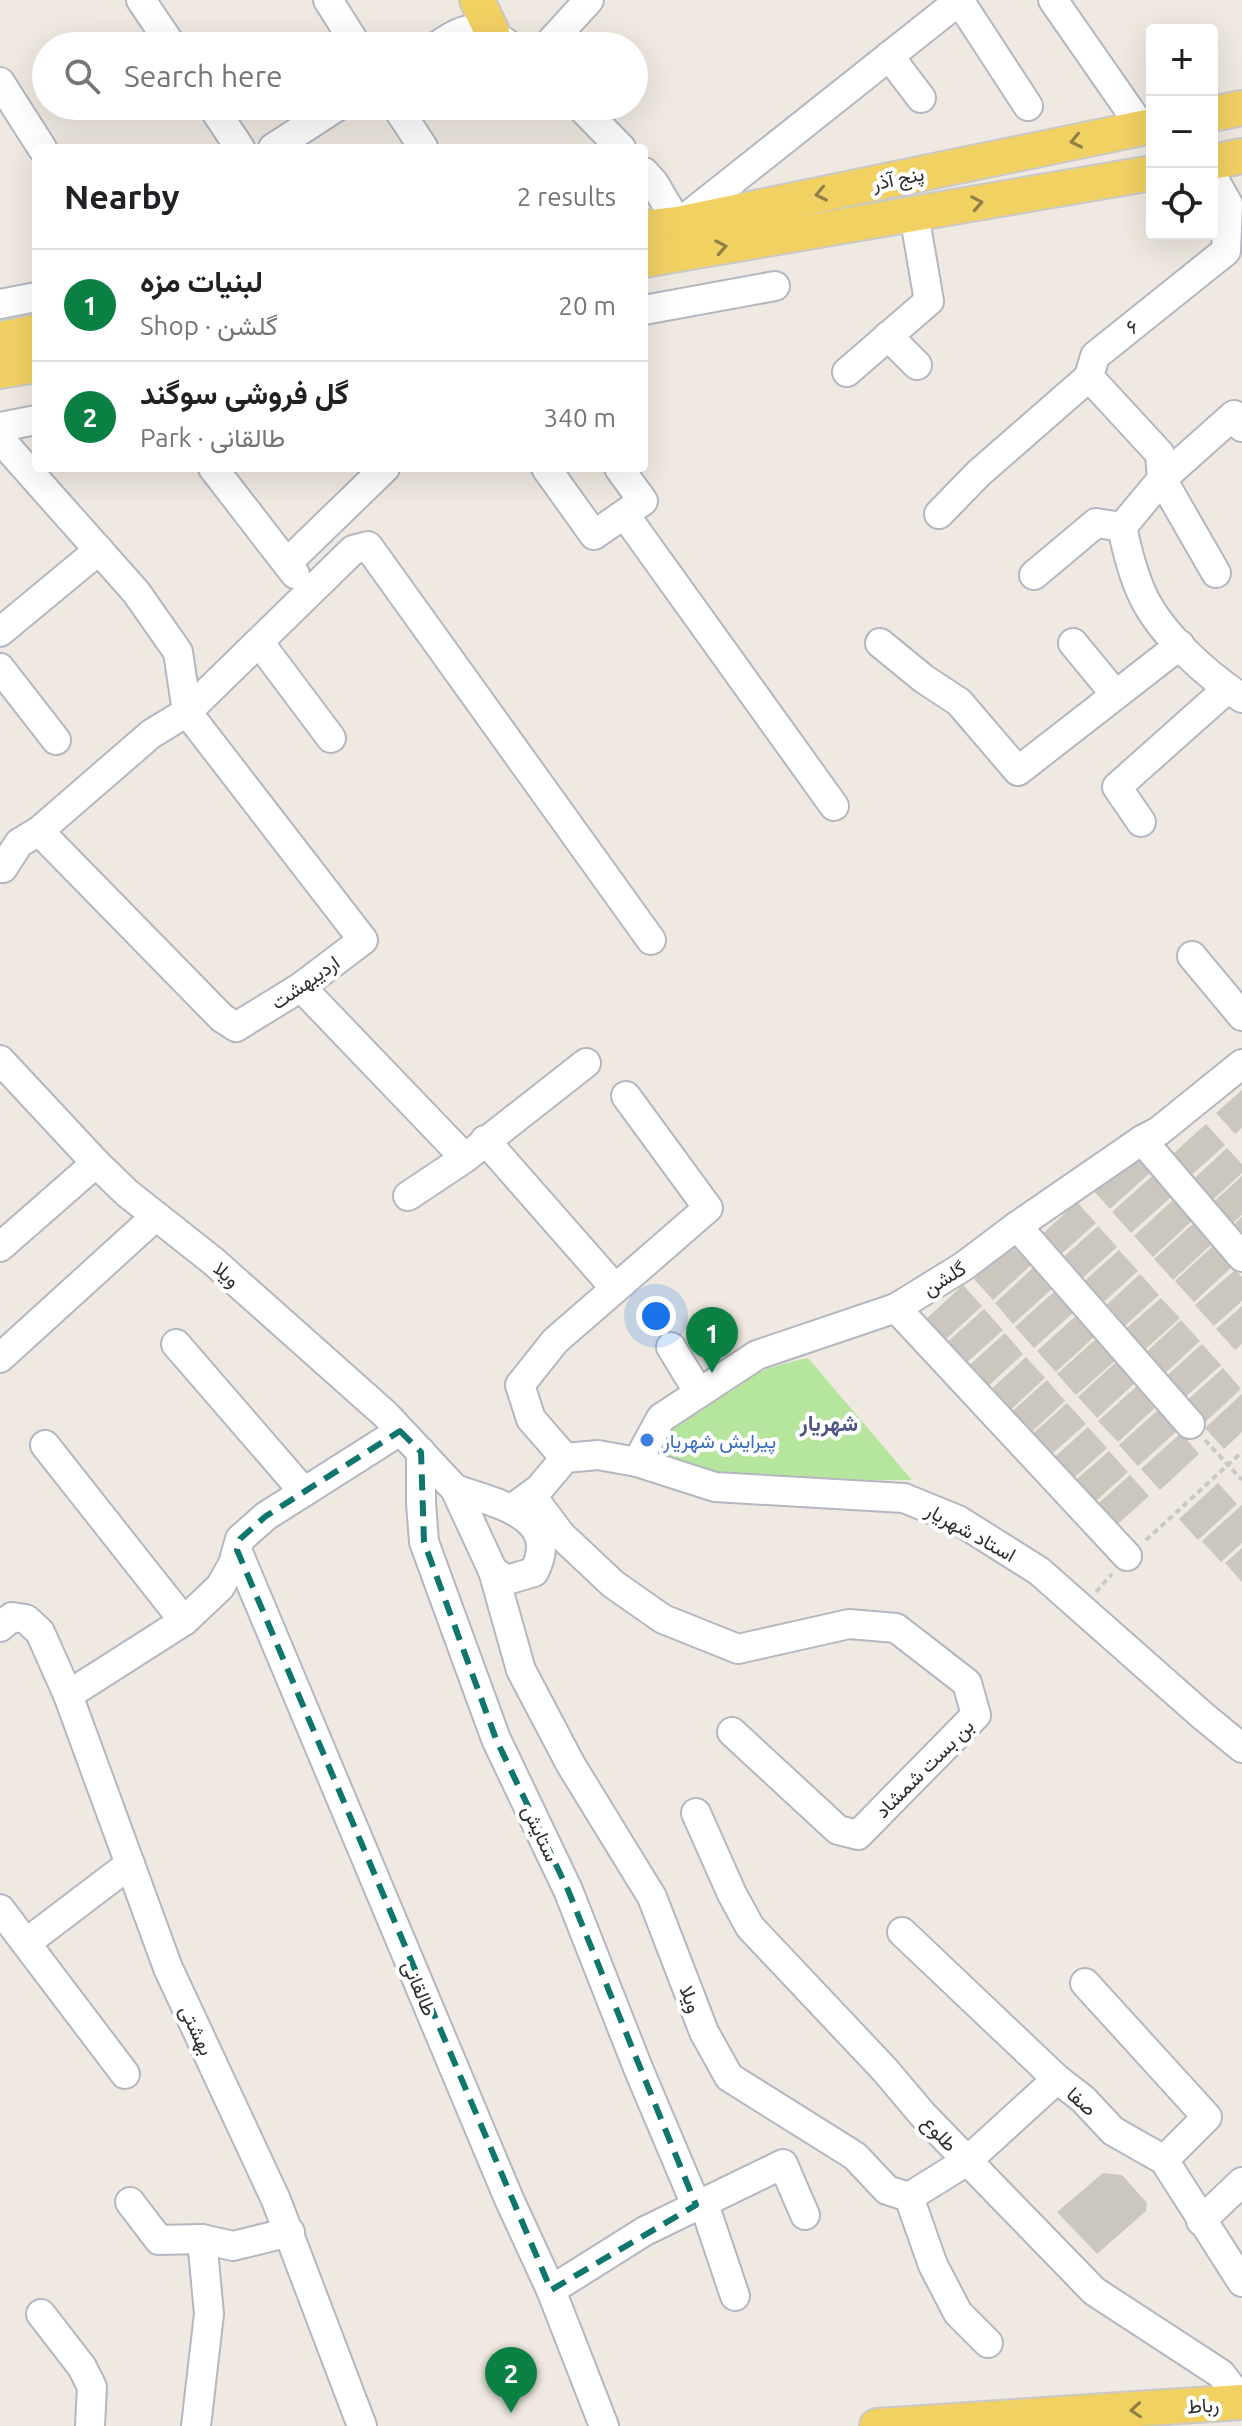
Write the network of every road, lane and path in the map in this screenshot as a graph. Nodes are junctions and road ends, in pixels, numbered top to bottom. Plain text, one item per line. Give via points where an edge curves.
1 (141, 0) edge
2 (328, 0) edge
3 (477, 0) edge
4 (589, 0) edge
5 (959, 0) edge
6 (1053, 0) edge
7 (163, 32) edge
8 (348, 32) edge
9 (497, 32) edge
10 (560, 32) edge
11 (889, 56) junction
12 (0, 82) edge
13 (921, 98) dead end
14 (1028, 106) dead end
15 (1242, 108) edge
16 (1218, 113) edge
17 (221, 120) edge
18 (316, 120) edge
19 (405, 120) edge
20 (594, 120) edge
21 (1146, 126) edge
22 (1146, 127) edge
23 (39, 144) edge
24 (237, 144) edge
25 (279, 144) edge
26 (421, 144) edge
27 (617, 144) edge
28 (1242, 156) edge
29 (1218, 161) edge
30 (1146, 174) edge
31 (648, 181) edge
32 (1218, 186) edge
33 (914, 214) junction
34 (678, 224) junction
35 (648, 228) edge
36 (648, 259) edge
37 (775, 286) dead end
38 (32, 298) edge
39 (0, 304) edge
40 (648, 309) edge
41 (32, 333) edge
42 (888, 336) junction
43 (0, 339) edge
44 (917, 365) dead end
45 (32, 366) edge
46 (0, 371) edge
47 (847, 372) dead end
48 (1089, 377) junction
49 (32, 421) edge
50 (0, 427) edge
51 (1242, 427) edge
52 (0, 439) edge
53 (216, 472) edge
54 (377, 472) edge
55 (549, 472) edge
56 (622, 472) edge
57 (1162, 479) junction
58 (939, 514) dead end
59 (625, 515) junction
60 (1122, 527) junction
61 (99, 550) junction
62 (1216, 573) dead end
63 (1034, 575) dead end
64 (0, 632) edge
65 (259, 642) junction
66 (880, 643) dead end
67 (1073, 643) dead end
68 (1180, 645) junction
69 (0, 668) edge
70 (1115, 694) junction
71 (1235, 694) edge
72 (187, 712) junction
73 (331, 738) dead end
74 (56, 740) dead end
75 (834, 806) dead end
76 (1141, 822) dead end
77 (39, 831) junction
78 (0, 868) edge
79 (651, 940) dead end
80 (1192, 956) dead end
81 (301, 987) junction
82 (1242, 1016) edge
83 (0, 1060) edge
84 (586, 1063) dead end
85 (1242, 1064) edge
86 (626, 1096) dead end
87 (1142, 1140) junction
88 (475, 1149) junction
89 (96, 1163) junction
90 (408, 1196) dead end
91 (156, 1216) junction
92 (1017, 1226) junction
93 (0, 1247) edge
94 (1242, 1257) edge
95 (614, 1287) junction
96 (896, 1308) junction
97 (176, 1344) dead end
98 (671, 1347) dead end
99 (0, 1358) edge
100 (699, 1393) junction
101 (1190, 1424) joint
102 (400, 1431) junction
103 (45, 1445) dead end
104 (421, 1452) junction
105 (1242, 1452) edge
106 (565, 1458) junction
107 (637, 1462) junction
108 (1228, 1465) junction
109 (1242, 1480) edge
110 (455, 1489) junction
111 (304, 1492) junction
112 (522, 1502) junction
113 (237, 1550) junction
114 (1127, 1556) junction
115 (493, 1571) junction
116 (1082, 1609) junction
117 (184, 1621) junction
118 (0, 1627) edge
119 (68, 1695) junction
120 (732, 1732) dead end
121 (1242, 1748) edge
122 (696, 1813) dead end
123 (130, 1864) junction
124 (0, 1909) edge
125 (902, 1932) dead end
126 (26, 1943) junction
127 (1085, 1983) dead end
128 (125, 2074) dead end
129 (1057, 2079) junction
130 (1164, 2160) junction
131 (967, 2161) junction
132 (1242, 2182) edge
133 (909, 2197) junction
134 (130, 2202) dead end
135 (700, 2203) junction
136 (805, 2215) dead end
137 (1201, 2221) junction
138 (290, 2232) junction
139 (202, 2239) junction
140 (1242, 2282) edge
141 (551, 2290) junction
142 (735, 2296) dead end
143 (41, 2314) dead end
144 (988, 2343) dead end
145 (1242, 2402) edge
146 (90, 2426) edge
147 (196, 2426) edge
148 (362, 2426) edge
149 (604, 2426) edge
150 (877, 2426) edge

1 - 7 street
2 - 8 street
3 - 9 main road
4 - 10 street
5 - 11 street
5 - 14 street
6 - 21 street
11 - 13 street
11 - 34 street
12 - 23 street
15 - 16 main road
17 - 24 street
18 - 25 street
19 - 26 street
20 - 27 street
22 -> 34 main road, پنج آذر
28 - 29 main road
33 -> 30 main road, پنج آذر
31 - 34 street
32 - 48 street, ۶ via 1228,204 1226,251 1095,356
36 -> 33 main road, پنج آذر
33 - 42 street via 929,301
34 - 35 main road, پنج آذر
37 - 40 street
38 - 39 street
41 - 43 main road
42 - 44 street
42 - 47 street
45 - 46 main road
48 - 57 street via 1160,454
48 - 58 street, ۶
49 - 50 street
51 - 57 street via 1234,415
52 - 61 street, اردیبهشت
53 - 54 street via 291,569
55 - 59 street via 594,535
56 - 59 street via 643,501
57 - 60 street
57 - 62 street
59 - 75 street
60 - 63 street via 1096,523
60 - 68 street via 1144,598
61 - 64 street
61 - 72 street, اردیبهشت via 178,652
65 - 72 street
65 - 73 street
65 - 79 street via 353,550 368,546
66 - 70 street via 959,702 1018,771
67 - 70 street
68 - 70 street
68 - 71 street via 1212,679
69 - 74 street
71 - 76 street via 1117,787
72 - 77 street via 151,734
72 - 81 street, اردیبهشت via 363,940
77 - 78 street via 19,843
77 - 81 street, اردیبهشت via 236,1027
80 - 82 street
81 - 88 street
83 - 89 street, ویلا
84 - 88 street
85 - 87 street, گلشن
86 - 95 street via 708,1208
87 - 92 street, گلشن
87 - 94 street
88 - 90 street
88 - 95 street
89 - 91 street, ویلا
89 - 93 street
91 - 99 street
91 - 102 street, ویلا
92 - 96 street, گلشن
92 - 101 street
95 - 106 street via 555,1341 520,1385 531,1419
96 - 100 street, گلشن via 757,1355
96 - 114 street
97 - 111 street
98 - 100 street
100 - 107 street, گلشن via 661,1418
101 - 108 path
102 - 104 street, ویلا
102 - 111 street
103 - 117 street
104 - 110 street, ویلا
104 - 135 street, ستایش via 424,1542 491,1725 568,1890 638,2068
105 - 108 path
106 - 107 street, استاد شهریار via 598,1455
106 - 112 street
107 - 116 street, استاد شهریار via 715,1487 904,1498 958,1520 1039,1571
108 - 109 path
108 - 114 path
110 - 112 street
110 - 115 street, ویلا
111 - 113 street via 248,1531
112 - 115 street via 540,1539 542,1557 534,1572 518,1578 507,1580
112 - 120 street, بن بست شمشاد via 613,1584 663,1619 738,1649 849,1624 896,1628 967,1683 976,1715 858,1835 838,1830
113 - 117 street via 220,1587
113 - 141 street, طالقانی
114 - 116 path
115 - 133 street, ویلا via 521,1670 571,1765 652,1897 704,2032 729,2077 855,2156 887,2190
116 - 121 street, استاد شهریار
117 - 119 street
118 - 119 street, بهشتی via 12,1617 26,1619 40,1632
119 - 123 street, بهشتی
122 - 131 street, طلوع via 750,1927
123 - 126 street
123 - 138 street, بهشتی via 168,1968
124 - 126 street
125 - 129 street, صفا
126 - 128 street
127 - 130 street via 1207,2117
129 - 130 street, صفا via 1113,2131
129 - 131 street
130 - 137 street, صفا
131 - 133 street
131 - 145 street, طلوع via 1094,2291 1221,2374
132 - 137 street
133 - 144 street via 933,2265 958,2313
134 - 139 street via 159,2240
135 - 136 street via 783,2164
135 - 141 street
135 - 142 street, ستایش
137 - 140 street, صفا
138 - 139 street via 233,2246
138 - 148 street, بهشتی
139 - 147 street via 209,2314
141 - 149 street, طالقانی
143 - 146 street via 92,2387
145 -> 150 main road, رباط

